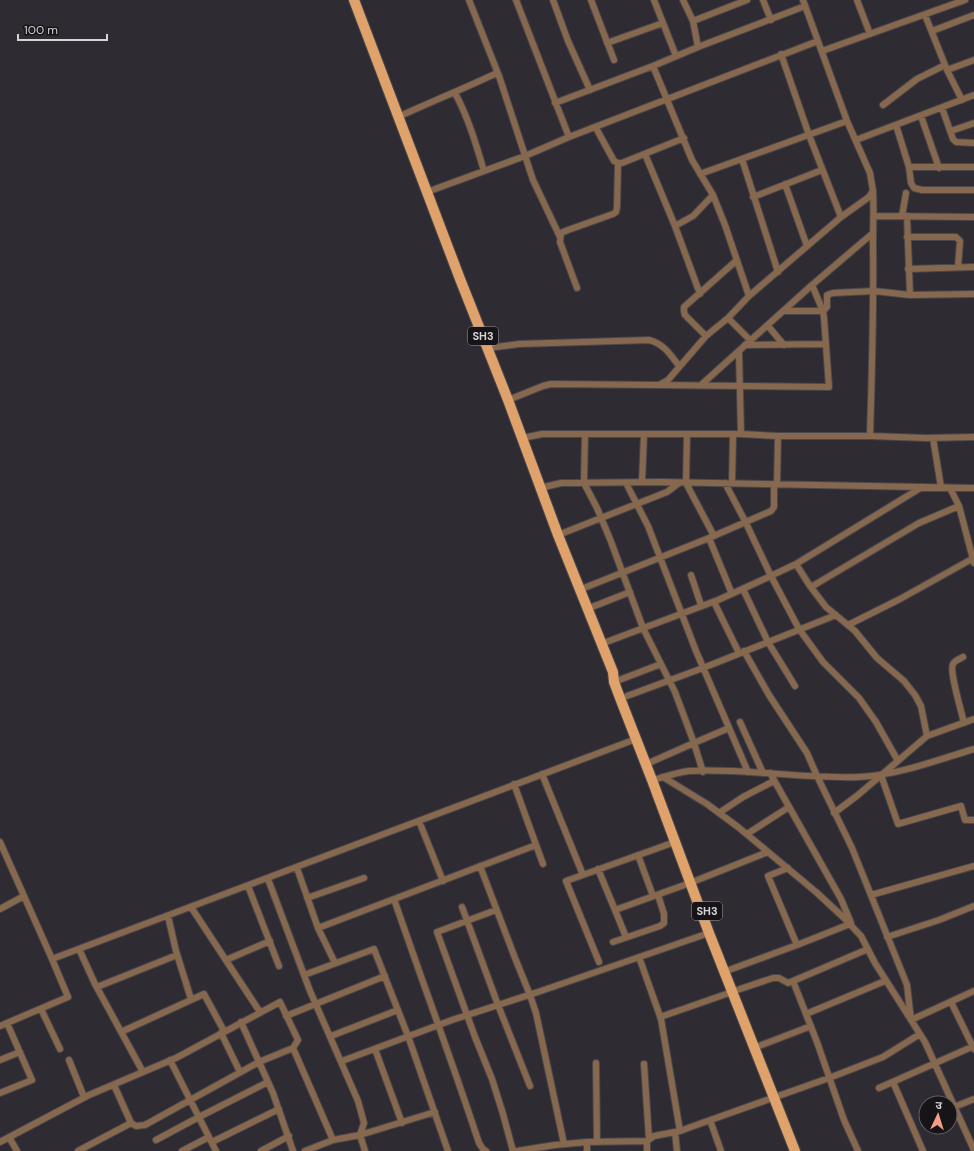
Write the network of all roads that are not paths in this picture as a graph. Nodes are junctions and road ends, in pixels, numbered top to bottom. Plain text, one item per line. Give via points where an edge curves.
1 (354, 0) edge
2 (468, 0) edge
3 (517, 0) edge
4 (552, 0) edge
5 (591, 0) edge
6 (654, 0) edge
7 (683, 0) edge
8 (747, 0) edge
9 (763, 0) edge
10 (857, 0) edge
11 (965, 0) edge
12 (728, 3) edge
13 (804, 3) edge
14 (925, 15) junction
15 (974, 15) edge
16 (771, 20) junction
17 (692, 22) junction
18 (663, 23) junction
19 (932, 32) junction
20 (870, 34) junction
21 (818, 41) junction
22 (607, 43) junction
23 (698, 47) junction
24 (822, 51) junction
25 (781, 54) junction
26 (676, 56) junction
27 (614, 60) dead end
28 (974, 60) edge
29 (653, 66) junction
30 (946, 67) junction
31 (497, 73) junction
32 (590, 90) junction
33 (455, 93) junction
34 (974, 95) edge
35 (666, 99) junction
36 (962, 100) junction
37 (555, 103) junction
38 (883, 105) dead end
39 (942, 108) junction
40 (921, 116) junction
41 (398, 117) junction
42 (848, 121) junction
43 (974, 123) edge
44 (896, 126) junction
45 (596, 128) junction
46 (950, 131) junction
47 (809, 135) junction
48 (569, 137) junction
49 (684, 138) junction
50 (856, 140) junction
51 (974, 143) edge
52 (645, 154) junction
53 (525, 156) junction
54 (742, 159) junction
55 (618, 163) junction
56 (910, 167) junction
57 (974, 167) edge
58 (939, 168) junction
59 (822, 170) junction
60 (484, 171) junction
61 (700, 174) junction
62 (785, 184) junction
63 (974, 190) edge
64 (873, 191) junction
65 (427, 192) junction
66 (906, 193) dead end
67 (713, 194) junction
68 (753, 196) junction
69 (874, 216) junction
70 (904, 216) junction
71 (841, 217) junction
72 (974, 217) edge
73 (675, 226) junction
74 (873, 234) junction
75 (560, 237) junction
76 (907, 237) junction
77 (807, 246) junction
78 (736, 260) junction
79 (958, 267) junction
80 (974, 267) edge
81 (908, 268) junction
82 (778, 272) junction
83 (812, 285) junction
84 (578, 288) dead end
85 (874, 291) junction
86 (700, 294) junction
87 (974, 294) edge
88 (910, 295) junction
89 (749, 296) junction
90 (784, 311) junction
91 (823, 311) junction
92 (728, 318) junction
93 (768, 326) junction
94 (706, 336) junction
95 (751, 340) junction
96 (826, 344) junction
97 (745, 345) junction
98 (784, 345) junction
99 (488, 348) junction
100 (739, 352) junction
101 (679, 366) junction
102 (659, 384) junction
103 (701, 385) junction
104 (740, 386) junction
105 (508, 400) junction
106 (585, 434) junction
107 (644, 434) junction
108 (741, 434) junction
109 (687, 435) junction
110 (733, 435) junction
111 (778, 436) junction
112 (870, 436) junction
113 (974, 437) edge
114 (523, 438) junction
115 (933, 438) junction
116 (642, 482) junction
117 (584, 483) junction
118 (626, 483) junction
119 (683, 483) junction
120 (725, 483) junction
121 (732, 483) junction
122 (776, 484) junction
123 (922, 487) junction
124 (941, 487) junction
125 (540, 488) junction
126 (950, 488) junction
127 (974, 488) edge
128 (637, 504) junction
129 (959, 506) junction
130 (601, 518) junction
131 (745, 521) junction
132 (558, 535) junction
133 (712, 537) junction
134 (661, 558) junction
135 (973, 561) edge
136 (796, 564) junction
137 (622, 573) junction
138 (691, 575) dead end
139 (771, 576) junction
140 (811, 587) junction
141 (743, 589) junction
142 (579, 590) junction
143 (630, 592) junction
144 (732, 594) junction
145 (714, 602) junction
146 (701, 605) junction
147 (587, 609) junction
148 (682, 613) junction
149 (836, 615) junction
150 (848, 625) junction
151 (643, 628) junction
152 (799, 629) junction
153 (768, 642) junction
154 (601, 644) junction
155 (742, 652) junction
156 (964, 657) dead end
157 (662, 664) junction
158 (703, 668) junction
159 (616, 678) junction
160 (669, 680) junction
161 (795, 686) dead end
162 (627, 696) junction
163 (974, 719) edge
164 (740, 722) dead end
165 (964, 723) junction
166 (729, 728) junction
167 (928, 736) junction
168 (636, 739) junction
169 (694, 743) junction
170 (974, 749) edge
171 (898, 761) junction
172 (651, 762) junction
173 (704, 772) junction
174 (748, 772) junction
175 (766, 773) junction
176 (542, 774) junction
177 (881, 775) junction
178 (817, 776) junction
179 (660, 778) junction
180 (774, 781) junction
181 (514, 784) junction
182 (789, 807) junction
183 (719, 813) junction
184 (834, 813) junction
185 (974, 820) edge
186 (419, 821) junction
187 (747, 834) junction
188 (0, 842) edge
189 (675, 842) junction
190 (536, 845) junction
191 (768, 852) junction
192 (638, 855) junction
193 (543, 864) dead end
194 (480, 866) junction
195 (974, 866) edge
196 (297, 868) junction
197 (788, 868) junction
198 (598, 869) junction
199 (583, 875) junction
200 (268, 878) junction
201 (364, 878) dead end
202 (443, 881) junction
203 (692, 882) junction
204 (248, 886) junction
205 (655, 895) junction
206 (871, 895) junction
207 (24, 896) junction
208 (307, 898) junction
209 (394, 899) junction
210 (974, 906) edge
211 (191, 907) junction
212 (462, 907) dead end
213 (0, 909) edge
214 (496, 910) junction
215 (615, 910) junction
216 (168, 916) junction
217 (466, 921) junction
218 (851, 925) junction
219 (318, 928) junction
220 (708, 933) junction
221 (626, 937) junction
222 (887, 937) junction
223 (270, 941) junction
224 (613, 942) dead end
225 (797, 945) junction
226 (79, 949) junction
227 (868, 949) junction
228 (177, 955) junction
229 (639, 957) junction
230 (52, 959) junction
231 (226, 960) junction
232 (599, 962) dead end
233 (334, 963) junction
234 (279, 966) dead end
235 (730, 970) junction
236 (304, 974) junction
237 (385, 976) junction
238 (885, 980) junction
239 (793, 981) junction
240 (97, 987) junction
241 (735, 991) junction
242 (974, 991) edge
243 (530, 995) junction
244 (191, 999) junction
245 (951, 1002) junction
246 (316, 1004) junction
247 (498, 1005) junction
248 (41, 1009) junction
249 (398, 1010) junction
250 (260, 1012) junction
251 (806, 1014) junction
252 (467, 1015) junction
253 (286, 1016) junction
254 (660, 1016) junction
255 (911, 1020) junction
256 (241, 1022) junction
257 (7, 1023) junction
258 (438, 1025) junction
259 (0, 1026) edge
260 (811, 1026) junction
261 (120, 1032) junction
262 (222, 1032) junction
263 (920, 1034) junction
264 (331, 1036) junction
265 (408, 1036) junction
266 (760, 1046) junction
267 (293, 1048) junction
268 (974, 1048) edge
269 (375, 1049) junction
270 (60, 1050) dead end
271 (20, 1052) junction
272 (0, 1060) edge
273 (69, 1060) dead end
274 (170, 1060) junction
275 (342, 1061) junction
276 (259, 1062) junction
277 (596, 1063) dead end
278 (935, 1063) junction
279 (644, 1064) dead end
280 (143, 1072) junction
281 (240, 1072) junction
282 (829, 1078) junction
283 (268, 1082) junction
284 (893, 1082) junction
285 (114, 1085) junction
286 (530, 1086) dead end
287 (879, 1088) dead end
288 (0, 1093) edge
289 (949, 1095) edge
290 (84, 1097) junction
291 (777, 1097) junction
292 (191, 1099) junction
293 (974, 1099) edge
294 (958, 1105) edge
295 (279, 1109) junction
296 (435, 1112) junction
297 (199, 1116) junction
298 (958, 1116) edge
299 (710, 1120) junction
300 (131, 1123) junction
301 (402, 1123) junction
302 (677, 1131) junction
303 (360, 1135) junction
304 (289, 1136) junction
305 (9, 1137) junction
306 (156, 1140) dead end
307 (211, 1140) junction
308 (333, 1140) junction
309 (648, 1140) junction
310 (597, 1141) junction
311 (0, 1142) edge
312 (587, 1142) junction
313 (564, 1144) junction
314 (555, 1148) edge
315 (448, 1150) edge
316 (974, 1150) edge
317 (17, 1151) edge
318 (78, 1151) edge
319 (182, 1151) edge
320 (216, 1151) edge
321 (260, 1151) edge
322 (294, 1151) edge
323 (305, 1151) edge
324 (365, 1151) edge
325 (440, 1151) edge
326 (486, 1151) edge
327 (513, 1151) edge
328 (517, 1151) edge
329 (587, 1151) edge
330 (647, 1151) edge
331 (677, 1151) edge
332 (721, 1151) edge
333 (795, 1151) edge
334 (802, 1151) edge
335 (858, 1151) edge
336 (923, 1151) edge

1 - 41 main road, SH3
2 - 31 street
3 - 37 street
4 - 32 street
5 - 22 street
6 - 18 street
7 - 17 street
8 - 12 street
9 - 16 street
10 - 20 street
11 - 14 street
12 - 17 street
13 - 16 street
13 - 21 street
14 - 19 street
14 - 20 street
15 - 19 street
16 - 23 street
17 - 23 street
18 - 22 street
18 - 26 street
19 - 30 street
20 - 24 street
21 - 24 street
21 - 25 street
22 - 27 street
23 - 26 street
24 - 42 street
25 - 35 street
25 - 47 street
26 - 29 street
28 - 30 street
29 - 32 street
29 - 35 street
30 - 36 street
30 - 38 street via 917,79
31 - 33 street
31 - 53 street
32 - 37 street
33 - 41 street
33 - 60 street
34 - 36 street
35 - 45 street
35 - 49 street
36 - 39 street
37 - 48 street
39 - 40 street
39 - 46 street
40 - 44 street
40 - 58 street
41 - 65 main road, SH3
42 - 47 street
42 - 50 street
43 - 46 street
44 - 50 street
44 - 56 street
45 - 48 street
45 - 55 street via 614,161
46 - 51 street via 956,142
47 - 54 street
47 - 59 street
48 - 53 street
49 - 52 street
49 - 61 street
50 - 64 street via 870,173
52 - 55 street
52 - 73 street
53 - 60 street
53 - 75 street via 538,192
54 - 61 street
54 - 68 street
55 - 75 street via 616,212 561,233
56 - 58 street
56 - 63 street via 910,183 914,188
57 - 58 street
59 - 62 street
59 - 71 street
60 - 65 street
61 - 67 street
62 - 68 street
62 - 77 street
64 - 69 street
64 - 71 street via 864,201
65 - 99 main road, SH3
66 - 70 street
67 - 73 street via 693,216
67 - 78 street
68 - 82 street
69 - 70 street
69 - 74 street
70 - 72 street
70 - 76 street
71 - 77 street
73 - 86 street
74 - 83 street
74 - 85 street
75 - 84 street
76 - 79 street via 956,238 960,241
76 - 81 street
77 - 82 street
78 - 86 street
78 - 89 street
79 - 80 street
79 - 81 street
81 - 88 street
82 - 89 street
83 - 90 street
83 - 91 street
85 - 88 street
85 - 91 street via 829,294 826,298 827,307
85 - 112 street
86 - 94 street via 684,307 684,311
87 - 88 street
89 - 92 street
90 - 91 street
90 - 93 street
91 - 96 street
92 - 94 street
92 - 95 street
93 - 95 street
93 - 98 street
94 - 101 street
95 - 97 street
96 - 98 street
96 - 104 street via 829,387
97 - 98 street
97 - 100 street
99 - 101 street via 519,344 649,340 663,346
99 - 105 main road, SH3
100 - 103 street
100 - 104 street
101 - 102 street via 668,380
102 - 103 street
102 - 105 street via 551,384
103 - 104 street
104 - 108 street
105 - 114 main road, SH3
106 - 107 street
106 - 114 street via 542,434
106 - 117 street
107 - 109 street
107 - 116 street
108 - 110 street
108 - 111 street
109 - 110 street
109 - 119 street
110 - 121 street
111 - 112 street
111 - 122 street
112 - 115 street
113 - 115 street
114 - 125 main road, SH3
115 - 124 street
116 - 118 street
116 - 119 street
117 - 118 street
117 - 125 street via 561,483
117 - 130 street
118 - 128 street
119 - 120 street
119 - 128 street
119 - 133 street
120 - 121 street
120 - 131 street
121 - 122 street
122 - 123 street
122 - 131 street via 773,509
123 - 124 street
123 - 136 street
124 - 126 street
125 - 132 main road, SH3
126 - 127 street
126 - 129 street
128 - 130 street
128 - 134 street
129 - 135 street
129 - 140 street via 919,522
130 - 132 street
130 - 137 street
131 - 133 street
131 - 139 street
132 - 142 main road, SH3
133 - 134 street
133 - 144 street
134 - 137 street
134 - 148 street
135 - 150 street
136 - 139 street
136 - 140 street
137 - 142 street
137 - 143 street
138 - 146 street
139 - 141 street
139 - 152 street
140 - 149 street via 826,607
141 - 144 street
141 - 153 street
142 - 147 main road, SH3
143 - 147 street
143 - 151 street
144 - 145 street
145 - 146 street
145 - 155 street
146 - 148 street
147 - 154 main road, SH3
148 - 151 street
148 - 158 street
149 - 150 street
149 - 152 street
150 - 167 street via 915,695 921,706
151 - 154 street
151 - 157 street
152 - 153 street
152 - 171 street via 823,662 859,698
153 - 155 street
153 - 161 street
154 - 159 main road, SH3
155 - 158 street
155 - 178 street via 807,752
156 - 165 street via 955,661 952,667
157 - 159 street
157 - 160 street
158 - 160 street
158 - 166 street
159 - 162 main road, SH3
159 - 168 main road, SH3
160 - 162 street
160 - 169 street
162 - 172 main road, SH3
163 - 165 street
164 - 175 street
165 - 167 street
166 - 169 street
166 - 174 street
167 - 171 street
168 - 176 street
168 - 189 main road, SH3
169 - 172 street
169 - 173 street
170 - 177 street
171 - 177 street
172 - 179 main road, SH3
173 - 174 street
173 - 179 street via 688,771
174 - 175 street
175 - 178 street
175 - 180 street
176 - 181 street
176 - 199 street
177 - 178 street
177 - 184 street
177 - 185 street via 898,824 961,806 965,820
178 - 184 street
179 - 183 street
179 - 203 main road, SH3
180 - 182 street
180 - 183 street via 742,797
181 - 186 street
181 - 190 street
182 - 187 street
182 - 218 street via 841,899
183 - 187 street
184 - 206 street via 852,848
186 - 196 street
186 - 202 street
187 - 191 street
188 - 207 street
189 - 192 street
189 - 203 main road, SH3
190 - 193 street
190 - 194 street
191 - 197 street
191 - 203 street
192 - 198 street
192 - 205 street
194 - 202 street
194 - 214 street
195 - 206 street
196 - 200 street
196 - 208 street
197 - 218 street
197 - 225 street via 768,876
198 - 199 street
198 - 215 street
199 - 232 street via 566,881
200 - 204 street
200 - 236 street
201 - 208 street
202 - 209 street
203 - 205 street
203 - 220 main road, SH3
203 - 235 main road, SH3
204 - 211 street
204 - 223 street
205 - 215 street
205 - 221 street via 664,914 664,923
206 - 222 street
207 - 213 street
207 - 230 street
208 - 219 street
209 - 219 street
209 - 258 street
210 - 222 street
211 - 216 street
211 - 231 street
212 - 217 street
214 - 217 street
214 - 243 street
215 - 221 street
216 - 226 street
216 - 228 street
217 - 247 street
217 - 252 street via 437,932
218 - 225 street
218 - 227 street via 862,936
219 - 233 street
220 - 229 street
220 - 241 main road, SH3
221 - 224 street
222 - 255 street via 907,985
223 - 231 street
223 - 234 street
225 - 235 street
226 - 230 street
226 - 240 street
227 - 238 street
227 - 239 street
228 - 240 street
228 - 244 street
229 - 243 street
229 - 254 street
230 - 248 street via 68,998
231 - 250 street
233 - 236 street
233 - 237 street via 374,949
235 - 241 main road, SH3
236 - 246 street
237 - 246 street
237 - 249 street
238 - 251 street
238 - 255 street
239 - 241 street via 788,983 773,978
239 - 251 street
240 - 261 street
241 - 254 street
241 - 266 main road, SH3
241 - 291 main road, SH3
242 - 245 street
243 - 247 street
243 - 313 street
244 - 261 street
244 - 262 street via 204,994
245 - 255 street
245 - 268 street
246 - 253 street
246 - 264 street
247 - 252 street
247 - 286 street
248 - 257 street
248 - 270 street
249 - 264 street
249 - 265 street
250 - 253 street via 280,1002
250 - 256 street
251 - 260 street
252 - 258 street
252 - 327 street via 494,1086
253 - 267 street via 298,1040
254 - 302 street
255 - 263 street
256 - 262 street
256 - 276 street
257 - 259 street
257 - 271 street
258 - 265 street
258 - 326 street via 479,1143
260 - 266 street
260 - 282 street
261 - 280 street
262 - 274 street
262 - 281 street
263 - 278 street
263 - 282 street via 882,1057
264 - 275 street
265 - 269 street
265 - 296 street
266 - 291 main road, SH3
267 - 276 street
267 - 308 street
268 - 278 street
269 - 275 street
269 - 301 street
271 - 272 street
271 - 288 street via 32,1080
273 - 290 street
274 - 280 street
274 - 292 street
275 - 303 street via 363,1115
276 - 281 street
276 - 283 street
277 - 310 street
278 - 284 street
278 - 289 street
279 - 309 street
280 - 285 street
281 - 292 street
282 - 291 street
282 - 335 street
283 - 295 street
283 - 297 street
284 - 287 street
284 - 336 street
285 - 290 street
285 - 300 street
290 - 305 street
291 - 299 street
291 - 333 main road, SH3
291 - 334 main road, SH3
292 - 297 street
292 - 300 street via 145,1125 136,1126
293 - 294 street
295 - 304 street
295 - 307 street
296 - 301 street
296 - 315 street
297 - 306 street
297 - 307 street
298 - 316 street
299 - 302 street
299 - 332 street
300 - 318 street
301 - 303 street
302 - 309 street via 654,1136
302 - 331 street
303 - 308 street
303 - 324 street
304 - 321 street
304 - 322 street
305 - 311 street
305 - 317 street
307 - 319 street
307 - 320 street
308 - 323 street
309 - 310 street
309 - 330 street
310 - 312 street
312 - 313 street
312 - 329 street
313 - 314 street
314 - 328 street
315 - 325 street

